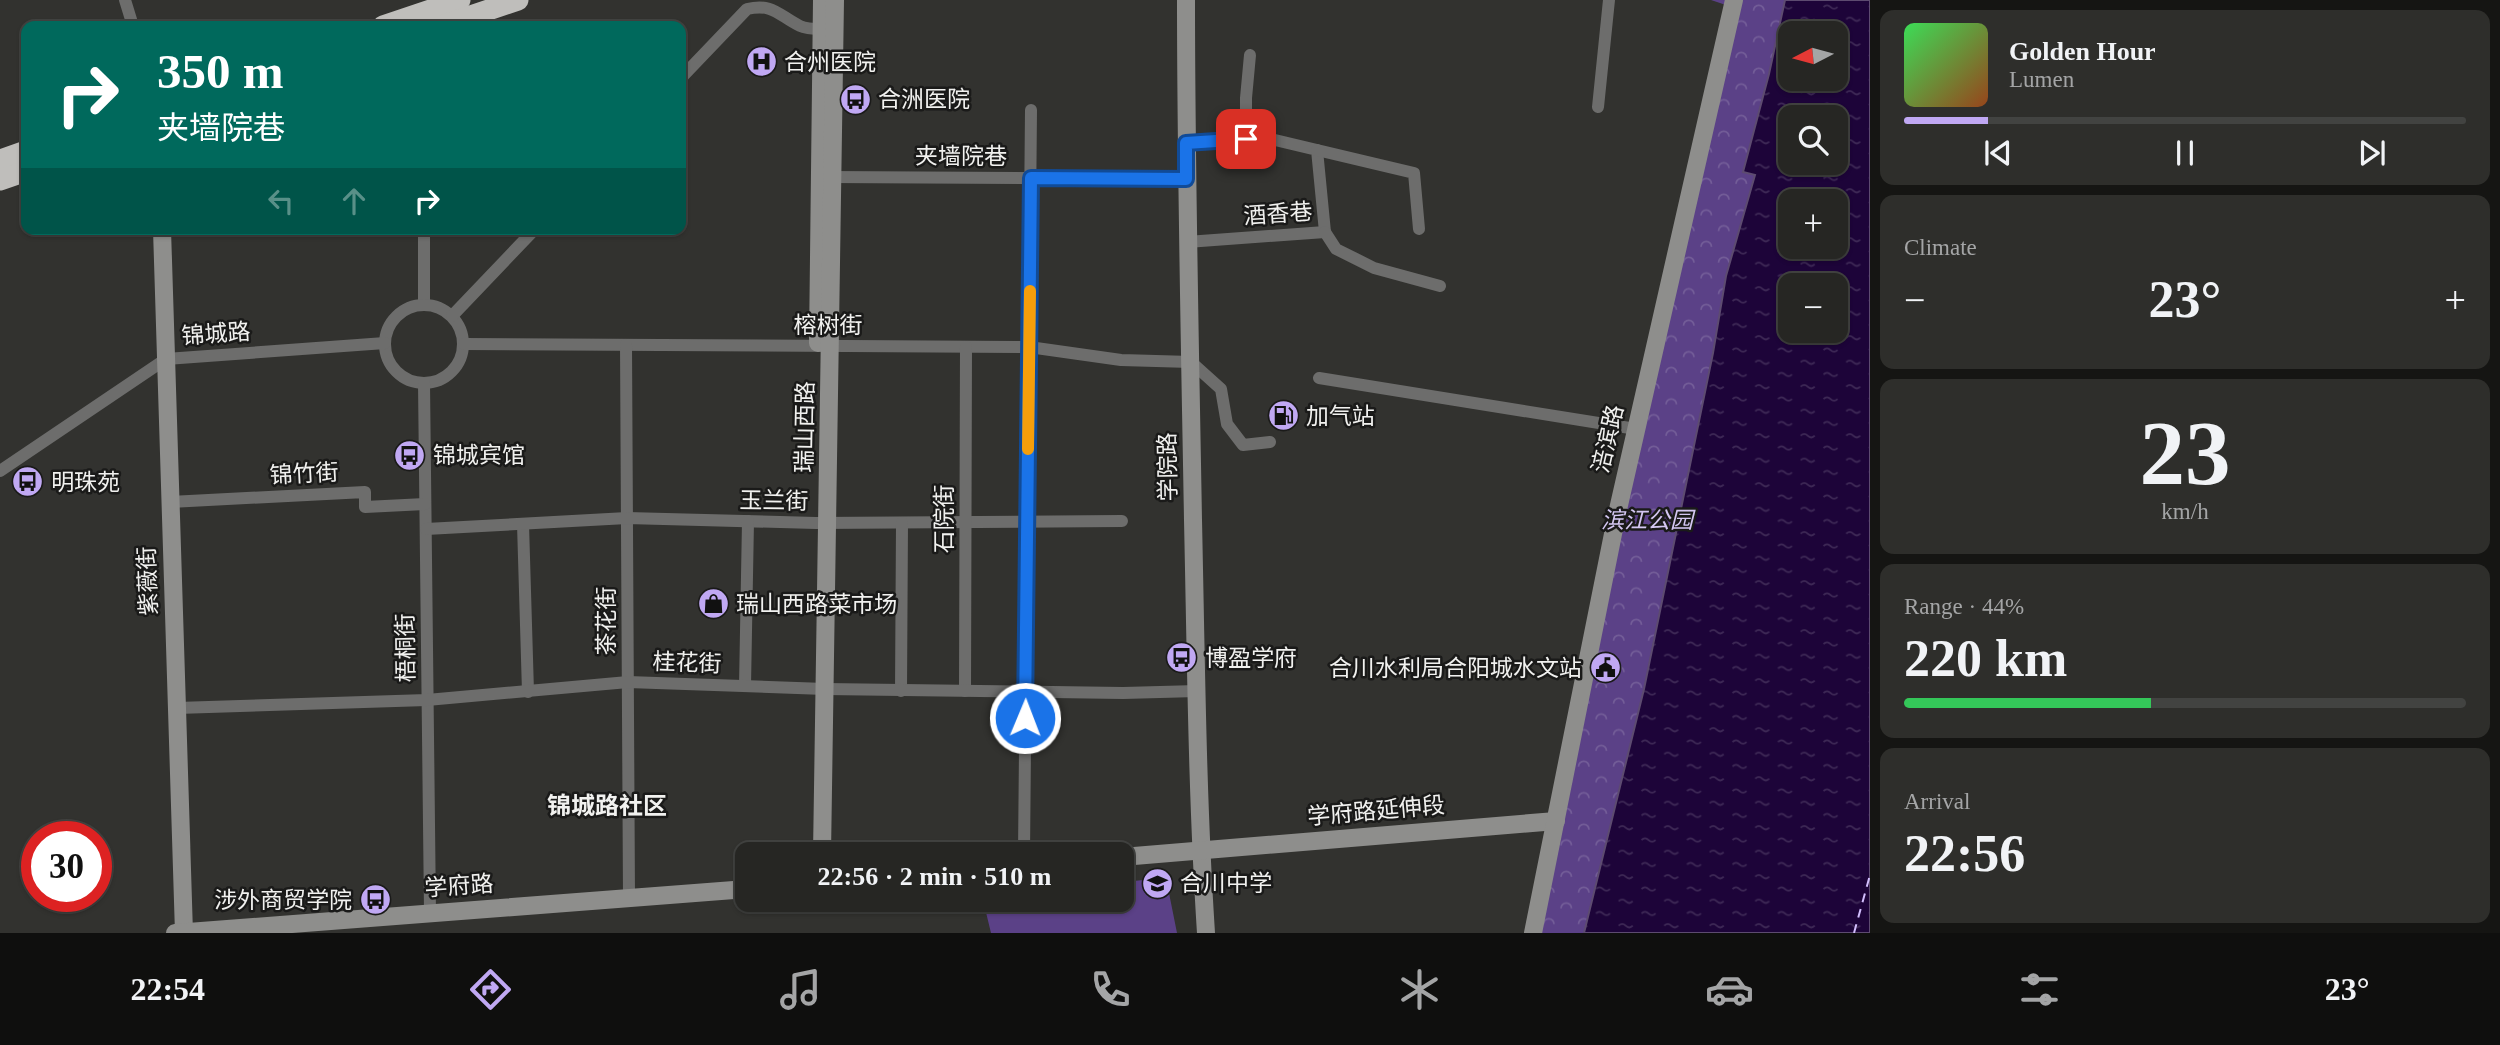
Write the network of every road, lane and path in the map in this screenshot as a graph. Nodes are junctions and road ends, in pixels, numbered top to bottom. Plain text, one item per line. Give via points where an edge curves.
1 (125, 0) edge
2 (460, 0) edge
3 (518, 0) edge
4 (822, 0) edge
5 (835, 0) edge
6 (841, 0) edge
7 (1186, 0) edge
8 (1609, 0) edge
9 (1734, 0) edge
10 (132, 21) edge
11 (398, 21) edge
12 (456, 21) edge
13 (829, 27) junction
14 (1250, 55) dead end
15 (686, 73) edge
16 (1598, 107) dead end
17 (1031, 110) dead end
18 (1246, 139) junction
19 (1186, 143) junction
20 (1317, 150) junction
21 (21, 153) edge
22 (0, 160) edge
23 (21, 173) edge
24 (827, 177) junction
25 (1031, 178) junction
26 (1186, 179) junction
27 (0, 180) edge
28 (1419, 229) dead end
29 (1325, 232) junction
30 (162, 235) edge
31 (424, 235) edge
32 (529, 235) edge
33 (1188, 242) junction
34 (1440, 286) dead end
35 (425, 304) junction
36 (452, 316) junction
37 (385, 344) junction
38 (464, 344) junction
39 (626, 345) junction
40 (824, 346) junction
41 (966, 347) junction
42 (1029, 347) junction
43 (166, 359) junction
44 (1191, 362) junction
45 (1319, 378) dead end
46 (424, 383) junction
47 (1636, 429) junction
48 (1270, 443) dead end
49 (0, 471) edge
50 (170, 502) junction
51 (425, 504) junction
52 (627, 518) junction
53 (748, 521) junction
54 (1122, 521) dead end
55 (965, 522) junction
56 (1027, 522) junction
57 (822, 523) junction
58 (902, 523) junction
59 (523, 524) junction
60 (426, 529) junction
61 (628, 682) junction
62 (745, 686) junction
63 (819, 689) junction
64 (901, 691) junction
65 (965, 691) junction
66 (1025, 691) junction
67 (1197, 691) junction
68 (528, 692) junction
69 (427, 700) junction
70 (177, 708) junction
71 (1556, 821) junction
72 (813, 842) edge
73 (822, 842) edge
74 (1024, 842) edge
75 (1201, 849) junction
76 (1134, 856) edge
77 (735, 890) edge
78 (629, 898) junction
79 (430, 912) junction
80 (174, 933) edge
81 (184, 933) edge
82 (1206, 933) edge
83 (1533, 933) edge

1 - 10 street
2 - 11 highway
3 - 12 highway
4 - 13 main road, 瑞山西路
5 - 13 main road, 瑞山西路
6 - 13 main road
7 - 19 main road, 学院路
8 - 16 street
9 - 47 main road, 涪滨路
13 - 15 street via 802,27 761,6 747,9
13 - 24 main road, 瑞山西路
14 - 18 street
17 - 25 street
18 - 19 street
18 - 20 street
19 - 26 main road, 学院路
20 - 28 street via 1414,173
20 - 29 street, 酒香巷
21 - 22 highway
23 - 27 highway
24 - 25 street, 夹墙院巷
24 - 40 main road, 瑞山西路
25 - 26 street, 夹墙院巷
25 - 42 street
26 - 33 main road, 学院路
29 - 33 street, 酒香巷
29 - 34 street via 1336,249 1374,268
30 - 43 main road, 紫薇街
31 - 35 street
32 - 36 street
33 - 44 main road, 学院路
35 - 36 street
35 - 37 street via 401,311 392,320
36 - 38 street
37 - 43 street, 锦城路
37 - 46 street via 392,367 412,382
38 - 39 street, 榕树街
38 - 46 street via 462,356 447,376
39 - 40 street, 榕树街
39 - 52 street, 茶花街
40 - 41 street, 榕树街
40 - 57 main road, 瑞山西路
41 - 42 street, 榕树街
41 - 55 street, 石院街
42 - 44 street, 榕树街 via 1121,360
42 - 56 street
43 - 49 street, 锦城路
43 - 50 main road, 紫薇街
44 - 48 street via 1221,389 1227,424 1242,445
44 - 67 main road, 学院路
45 - 47 street
46 - 51 street, 梧桐街
47 - 71 main road, 涪滨路
50 - 51 street, 锦竹街 via 365,492 365,507
50 - 70 main road, 紫薇街
51 - 60 street, 梧桐街
52 - 53 street, 玉兰街
52 - 59 street, 玉兰街
52 - 61 street, 茶花街
53 - 57 street, 玉兰街
53 - 62 street
54 - 56 street, 玉兰街
55 - 56 street, 玉兰街
55 - 58 street, 玉兰街
55 - 65 street, 石院街
56 - 66 street
57 - 58 street, 玉兰街
57 - 63 main road, 瑞山西路
58 - 64 street
59 - 60 street, 玉兰街
59 - 68 street
60 - 69 street, 梧桐街
61 - 62 street, 桂花街
61 - 68 street, 桂花街
61 - 78 street, 茶花街
62 - 63 street, 桂花街
63 - 64 street, 桂花街
63 - 72 main road, 瑞山西路
63 - 73 main road, 瑞山西路
64 - 65 street, 桂花街
65 - 66 street, 桂花街
66 - 67 street, 桂花街
66 - 74 street
67 - 75 main road, 学院路
68 - 69 street, 桂花街
69 - 70 street, 桂花街
69 - 79 street, 梧桐街
70 - 81 main road, 紫薇街
71 - 75 main road, 学府路延伸段
71 - 83 main road, 涪滨路
75 - 76 main road
75 - 82 main road, 学院路
77 - 78 main road, 学府路
78 - 79 main road, 学府路
79 - 81 main road, 学府路
80 - 81 main road, 学府路

